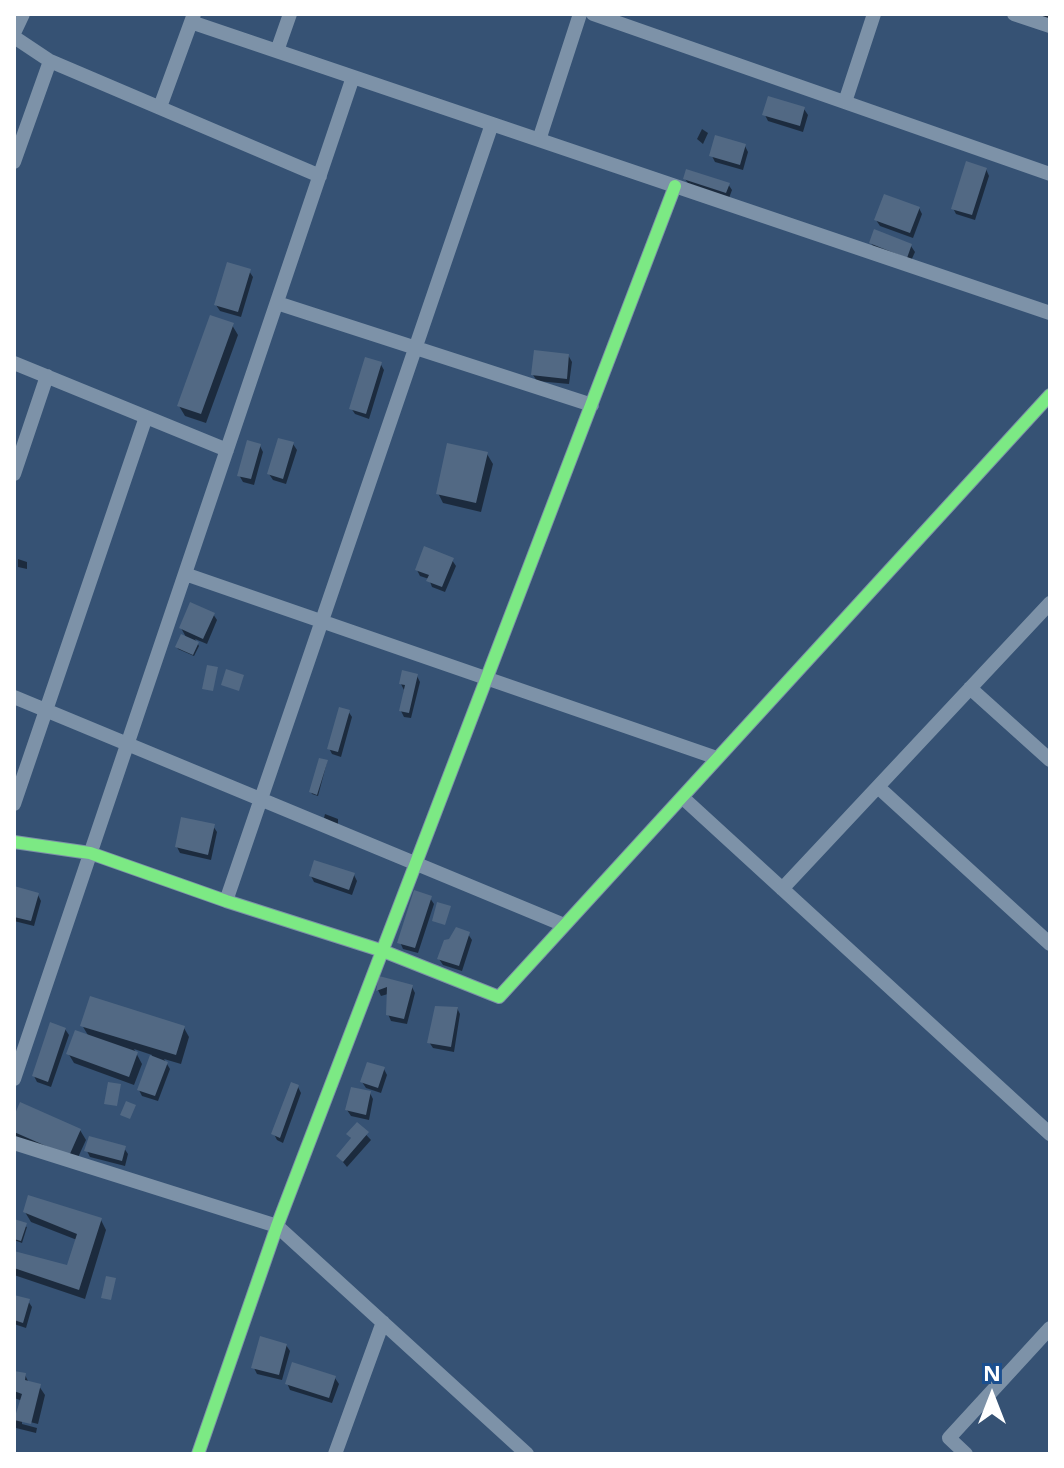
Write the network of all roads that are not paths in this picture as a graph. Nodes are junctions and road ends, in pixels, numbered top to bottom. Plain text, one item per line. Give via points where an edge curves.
1 (23, 14) edge
2 (290, 14) edge
3 (580, 14) edge
4 (593, 14) edge
5 (874, 14) edge
6 (1014, 14) edge
7 (193, 18) edge
8 (1050, 26) edge
9 (14, 35) edge
10 (277, 51) junction
11 (50, 61) junction
12 (353, 77) junction
13 (845, 102) junction
14 (160, 107) junction
15 (492, 124) junction
16 (539, 140) junction
17 (14, 162) edge
18 (1050, 174) edge
19 (320, 176) junction
20 (675, 186) junction
21 (277, 303) junction
22 (1050, 313) edge
23 (415, 347) junction
24 (14, 363) edge
25 (47, 376) junction
26 (1050, 395) edge
27 (592, 405) junction
28 (146, 417) junction
29 (227, 450) junction
30 (14, 474) edge
31 (185, 574) junction
32 (1050, 603) edge
33 (321, 621) junction
34 (487, 678) junction
35 (970, 688) junction
36 (14, 697) edge
37 (45, 710) junction
38 (127, 744) junction
39 (717, 758) junction
40 (1050, 760) edge
41 (878, 787) junction
42 (682, 797) junction
43 (261, 799) junction
44 (14, 804) edge
45 (14, 842) edge
46 (90, 853) junction
47 (416, 864) junction
48 (782, 889) junction
49 (226, 901) junction
50 (564, 925) junction
51 (1050, 944) edge
52 (383, 951) junction
53 (20, 1039) edge
54 (14, 1079) edge
55 (1050, 1134) edge
56 (14, 1143) edge
57 (277, 1226) junction
58 (383, 1322) junction
59 (1049, 1332) edge
60 (198, 1454) edge
61 (335, 1454) edge
62 (527, 1454) edge
63 (966, 1454) edge

1 - 9 street
2 - 10 street
3 - 16 street
4 - 13 street
5 - 13 street
6 - 8 street
7 - 10 street
7 - 14 street
9 - 11 street
10 - 12 street
11 - 14 street
11 - 17 street
12 - 15 street
12 - 19 street
13 - 18 street
14 - 19 street
15 - 16 street
15 - 23 street
16 - 20 street
19 - 21 street
20 - 22 street
20 - 27 street
21 - 23 street
21 - 29 street
23 - 27 street
23 - 33 street
24 - 25 street
25 - 28 street
25 - 30 street
26 - 39 street
27 - 34 street
28 - 29 street
28 - 37 street
29 - 31 street
31 - 33 street
31 - 38 street
32 - 35 street
33 - 34 street
33 - 43 street
34 - 39 street
34 - 47 street
35 - 40 street
35 - 41 street
36 - 37 street
37 - 38 street
37 - 44 street
38 - 43 street
38 - 46 street
39 - 42 street
41 - 48 street
41 - 51 street
42 - 48 street
42 - 50 street
43 - 47 street
43 - 49 street
45 - 46 street
46 - 49 street
46 - 53 street
47 - 50 street
47 - 52 street
48 - 55 street
49 - 52 street
50 - 52 street via 499,997
52 - 57 street
53 - 54 street
56 - 57 street
57 - 58 street
57 - 60 street
58 - 61 street
58 - 62 street
59 - 63 street via 949,1438

